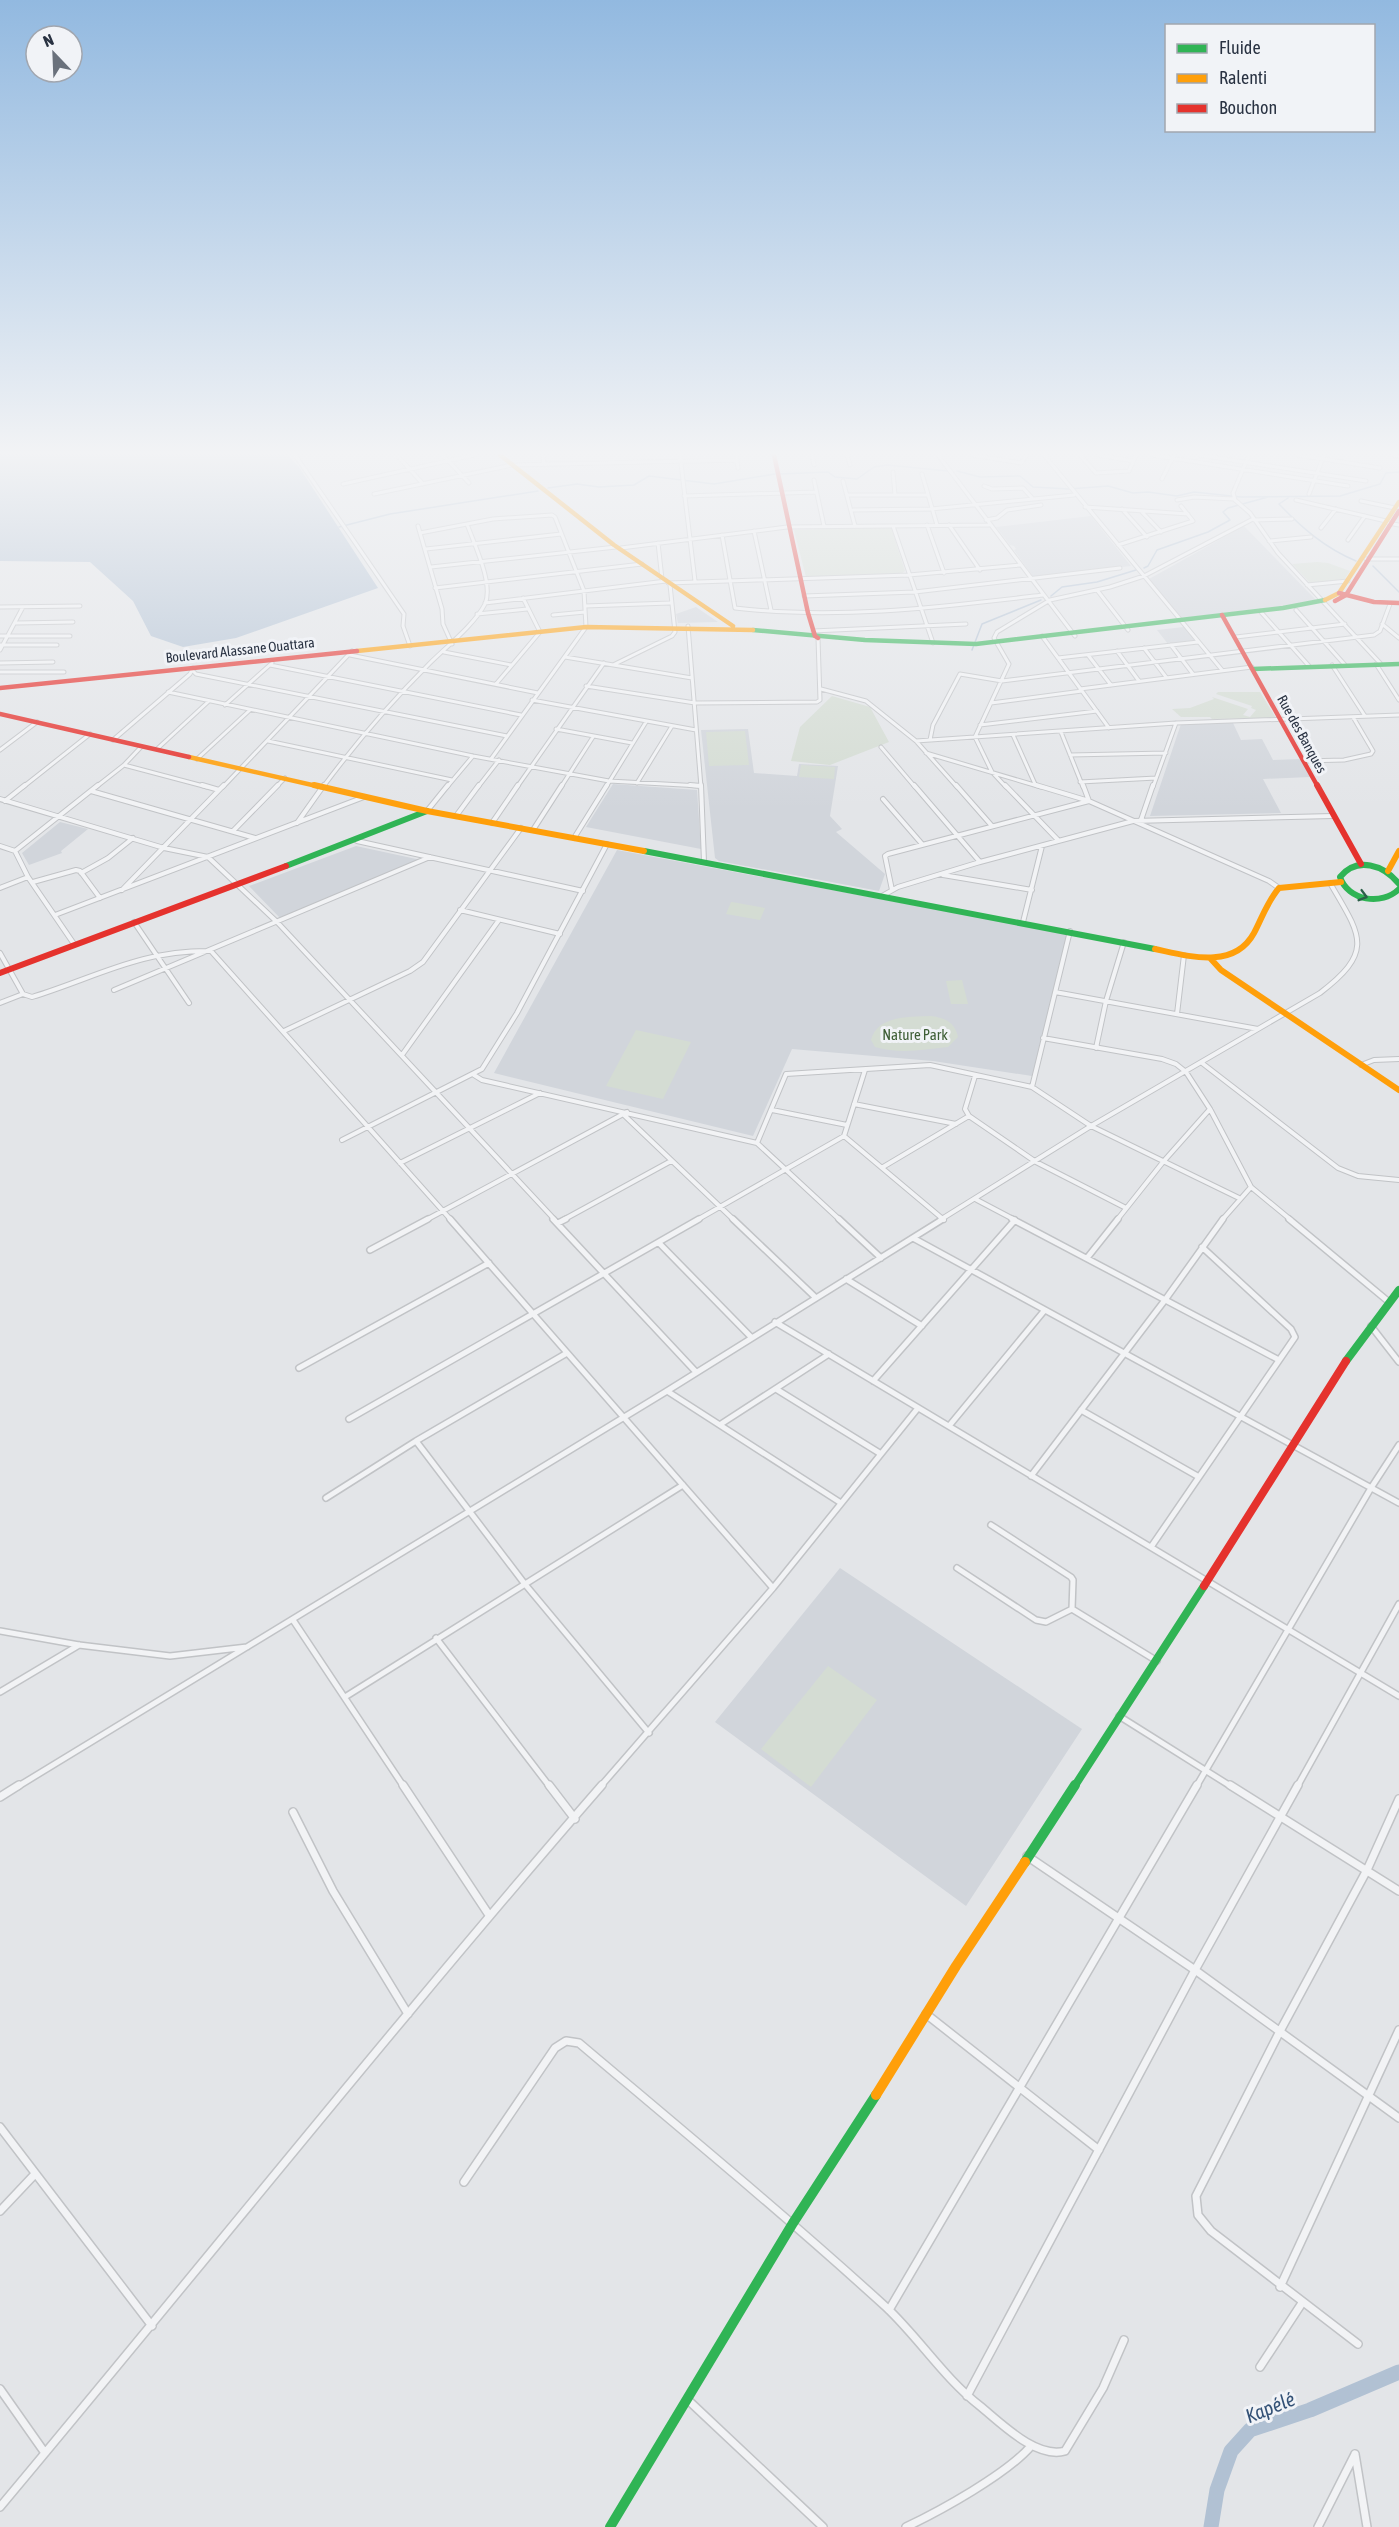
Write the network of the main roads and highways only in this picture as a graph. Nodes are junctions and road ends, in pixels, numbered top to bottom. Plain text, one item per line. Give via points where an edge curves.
1 (654, 573) edge
2 (800, 573) edge
3 (1355, 573) edge
4 (1342, 594) junction
5 (1396, 604) edge
6 (1223, 617) junction
7 (738, 629) junction
8 (815, 635) junction
9 (1399, 664) edge
10 (1252, 668) junction
11 (0, 689) edge
12 (0, 714) edge
13 (427, 811) junction
14 (1398, 855) edge
15 (1361, 864) junction
16 (1388, 871) junction
17 (1341, 882) junction
18 (1399, 884) edge
19 (1210, 958) junction
20 (0, 973) edge
21 (1399, 1090) edge
22 (1399, 1290) edge
23 (610, 2527) edge

1 - 7 main road
2 - 8 main road
3 - 4 main road, Boulevard Alassane Ouattara
4 - 5 main road
4 - 6 main road, Boulevard Alassane Ouattara via 1324,603
6 - 8 main road, Boulevard Alassane Ouattara via 975,645
6 - 10 main road, Rue des Banques
7 - 8 main road, Boulevard Alassane Ouattara
7 - 11 main road, Boulevard Alassane Ouattara via 539,631
9 - 10 main road
10 - 15 main road, Rue des Banques
12 - 13 main road
13 - 19 main road
13 - 20 main road
14 - 16 main road
15 - 16 main road
15 - 17 main road via 1344,870
16 - 18 main road
17 -> 18 main road via 1368,898 1390,897
17 - 19 main road via 1279,888 1245,945 1226,956
19 - 21 main road via 1221,970
22 - 23 main road via 1291,1447 1157,1661 926,2014 793,2223

